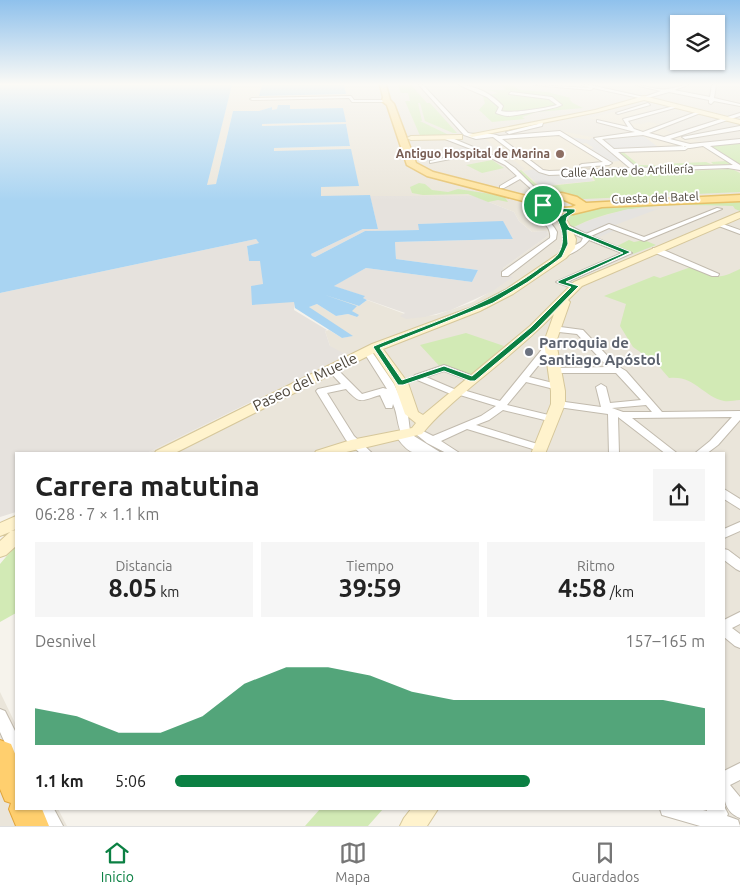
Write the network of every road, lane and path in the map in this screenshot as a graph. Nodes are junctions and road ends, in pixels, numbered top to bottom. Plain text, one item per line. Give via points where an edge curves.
1 (401, 124) edge
2 (405, 124) edge
3 (456, 124) edge
4 (531, 124) edge
5 (541, 124) edge
6 (608, 124) edge
7 (627, 124) edge
8 (666, 124) edge
9 (706, 124) edge
10 (716, 124) edge
11 (650, 126) dead end
12 (658, 128) junction
13 (735, 129) edge
14 (632, 130) junction
15 (707, 130) dead end
16 (560, 131) dead end
17 (714, 132) junction
18 (644, 133) junction
19 (740, 133) edge
20 (467, 135) junction
21 (675, 135) junction
22 (494, 136) junction
23 (447, 138) junction
24 (685, 138) junction
25 (730, 138) dead end
26 (411, 139) junction
27 (664, 139) junction
28 (740, 141) edge
29 (708, 145) junction
30 (662, 149) junction
31 (613, 151) junction
32 (479, 152) junction
33 (432, 162) dead end
34 (627, 162) junction
35 (732, 164) junction
36 (740, 168) edge
37 (541, 170) junction
38 (636, 170) junction
39 (624, 171) junction
40 (520, 176) junction
41 (502, 187) dead end
42 (553, 197) junction
43 (739, 197) edge
44 (569, 198) junction
45 (543, 205) junction
46 (719, 209) dead end
47 (554, 210) junction
48 (576, 210) junction
49 (531, 213) junction
50 (740, 215) edge
51 (718, 224) junction
52 (564, 227) junction
53 (740, 232) edge
54 (587, 238) junction
55 (572, 241) junction
56 (656, 250) junction
57 (561, 257) junction
58 (505, 274) dead end
59 (715, 274) dead end
60 (575, 286) junction
61 (566, 296) junction
62 (553, 329) junction
63 (550, 342) junction
64 (372, 349) junction
65 (332, 369) junction
66 (618, 370) junction
67 (554, 371) junction
68 (473, 379) junction
69 (524, 379) junction
70 (401, 383) junction
71 (347, 386) junction
72 (558, 387) junction
73 (601, 387) dead end
74 (457, 392) junction
75 (648, 402) junction
76 (558, 404) junction
77 (389, 406) dead end
78 (502, 406) junction
79 (612, 411) junction
80 (659, 414) junction
81 (739, 414) edge
82 (553, 419) junction
83 (467, 426) junction
84 (412, 431) junction
85 (431, 440) junction
86 (357, 444) junction
87 (539, 451) edge
88 (165, 452) edge
89 (328, 452) edge
90 (366, 452) edge
91 (418, 452) edge
92 (434, 452) edge
93 (452, 452) edge
94 (614, 452) edge
95 (670, 452) edge
96 (702, 452) edge
97 (725, 494) edge
98 (740, 505) edge
99 (15, 521) edge
100 (15, 522) edge
101 (0, 524) edge
102 (740, 526) edge
103 (0, 530) edge
104 (725, 534) edge
105 (15, 537) edge
106 (0, 551) edge
107 (725, 554) edge
108 (740, 566) edge
109 (740, 617) edge
110 (725, 626) edge
111 (725, 628) edge
112 (740, 642) edge
113 (0, 716) edge
114 (15, 747) edge
115 (0, 754) edge
116 (740, 770) edge
117 (725, 779) edge
118 (15, 788) edge
119 (725, 792) edge
120 (25, 810) edge
121 (46, 810) edge
122 (425, 810) edge
123 (672, 810) edge
124 (740, 810) edge
125 (33, 826) edge
126 (54, 826) edge
127 (412, 826) edge
128 (732, 826) edge

1 - 26 main road
2 - 26 main road
3 - 20 street
4 - 20 street
5 - 22 street
6 - 14 street
7 - 14 street
8 - 12 street
9 - 21 street
10 - 13 street
11 - 12 street
12 - 18 street
13 - 17 street
13 - 19 street
14 - 18 street
15 - 17 street
16 - 22 street
17 - 24 street
17 - 25 street
18 - 27 street
18 - 30 street
18 - 31 street via 597,138
20 - 22 street
20 - 23 street
21 - 24 street
21 - 27 street
22 - 37 street, Calle Adarve de Artillería
22 - 37 street via 560,133 609,164
23 - 26 street
23 - 32 street
24 - 29 street
26 - 42 main road, Cuesta del Batel via 421,164 431,171 522,195
26 - 45 main road via 412,164 420,171
27 - 29 street via 690,146
28 - 29 street
29 - 30 street
29 - 35 street
30 - 31 street
31 - 34 street
32 - 33 street
32 - 40 street via 506,163
34 - 38 street
34 - 39 street
35 - 36 street, Calle Adarve de Artillería
35 - 38 street, Calle Adarve de Artillería
37 - 39 street, Calle Adarve de Artillería via 555,174
38 - 39 street, Calle Adarve de Artillería
40 - 41 street
40 - 42 street via 534,190
42 - 44 main road, Cuesta del Batel
42 - 45 main road via 543,200
43 - 44 main road, Cuesta del Batel
43 - 48 main road, Cuesta del Batel via 602,204
44 - 48 main road via 582,206
45 - 47 main road
45 - 49 street
46 - 54 street via 644,239 609,226
47 - 48 main road, Cuesta del Batel
47 - 49 street
47 - 52 street
48 - 52 street via 565,215
49 - 58 street via 552,228 554,239
50 - 51 street
51 - 53 street
51 - 56 street
52 - 54 street
52 - 55 street
52 - 57 street
54 - 55 street
54 - 57 street, Paseo del Muelle
54 - 60 street via 627,253 560,282
55 - 57 street, Paseo del Muelle
56 - 59 street
56 - 60 street
57 - 64 street, Paseo del Muelle via 491,302
60 - 61 street
61 - 62 street
61 - 68 street via 524,337
62 - 63 street
62 - 66 street via 580,332
63 - 67 street
63 - 69 street
64 - 65 street, Paseo del Muelle
64 - 70 street
64 - 84 street via 403,415 405,431
65 - 71 street
65 - 88 street, Paseo del Muelle
66 - 67 street
66 - 75 street
67 - 72 street
68 - 70 street via 444,368
68 - 74 street
68 - 74 street via 444,368 418,377
69 - 72 street
69 - 78 street
70 - 84 street via 412,414
71 - 77 street via 360,398 383,392
71 - 86 street via 321,390
72 - 76 street
73 - 79 street
74 - 78 street
74 - 84 street
75 - 79 street
75 - 80 street
76 - 79 street
76 - 82 street
78 - 82 street
78 - 83 street
79 - 80 street
79 - 94 street
79 - 95 street
80 - 81 street
81 - 96 street
82 - 87 street
83 - 85 street
83 - 87 street
84 - 85 street
84 - 86 street
84 - 91 street
84 - 92 street via 410,438
85 - 93 street
86 - 89 street
86 - 90 street
97 - 98 street
99 - 101 street
100 - 103 street
102 - 104 street
105 - 106 street
107 - 108 street
109 - 110 street
111 - 112 street
113 - 114 street
115 - 118 highway
116 - 117 street
119 - 124 street
120 - 125 highway
121 - 126 street
122 - 127 street
123 - 128 street

